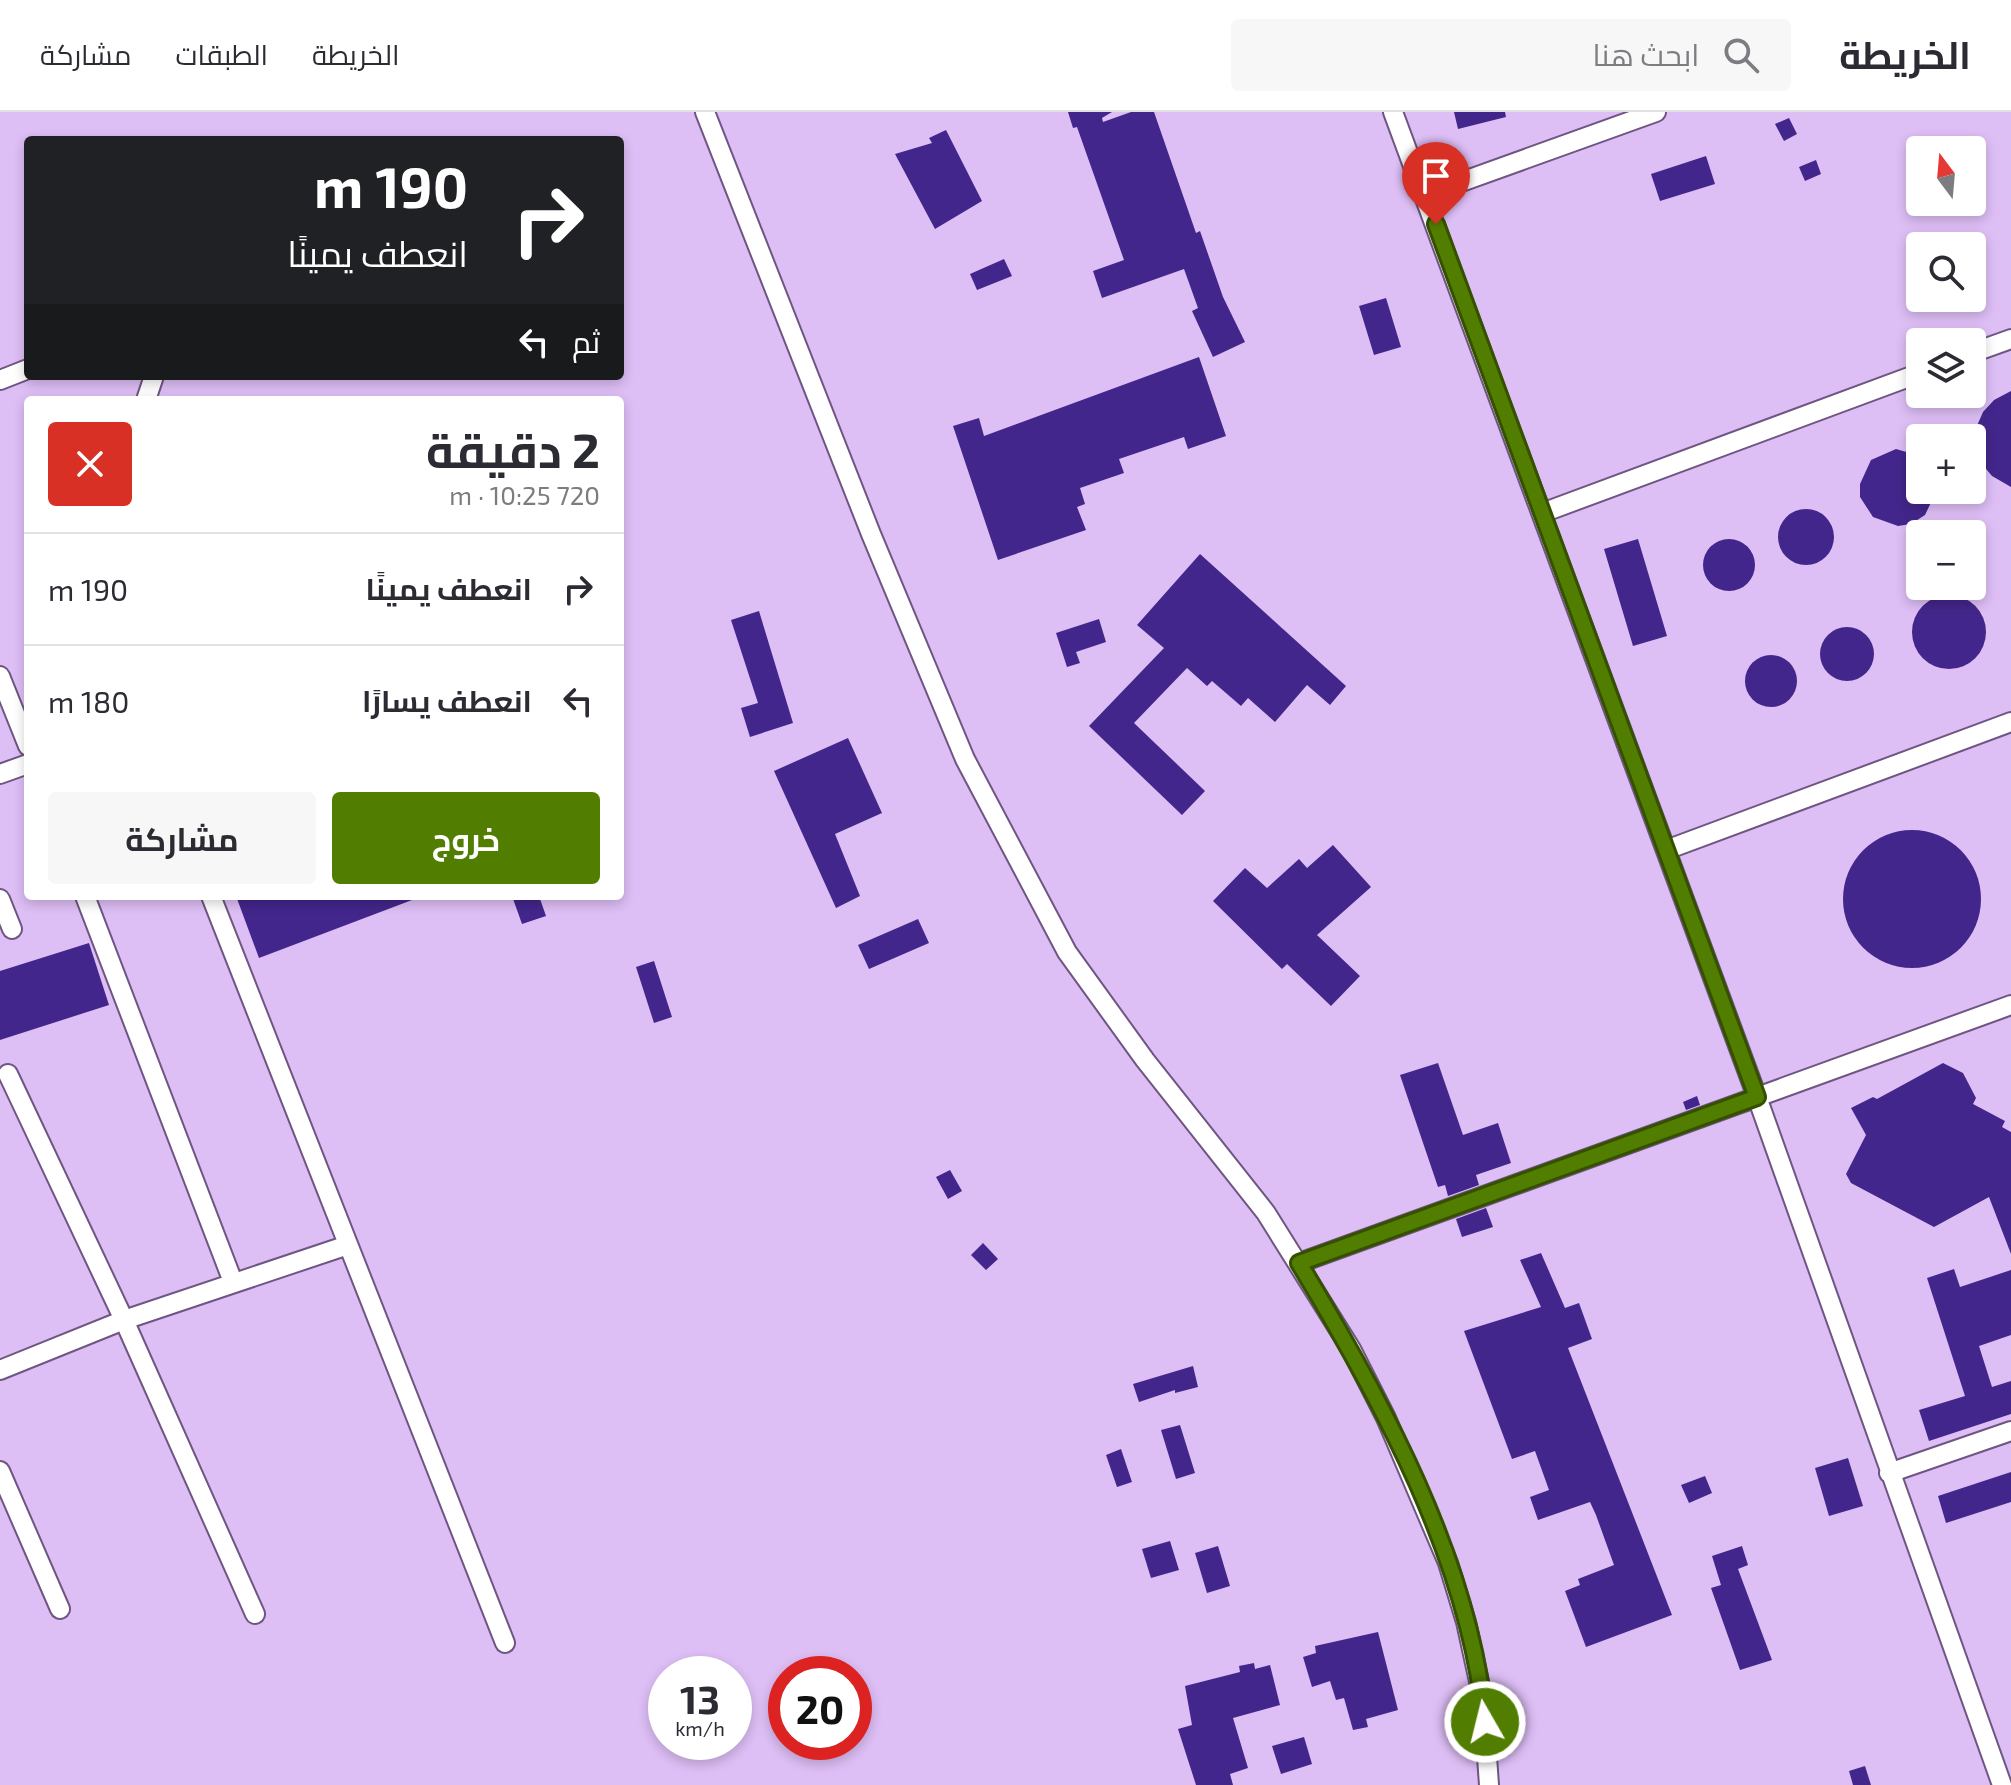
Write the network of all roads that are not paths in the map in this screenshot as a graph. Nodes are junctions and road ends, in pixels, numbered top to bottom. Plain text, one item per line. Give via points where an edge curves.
1 (705, 112) edge
2 (1393, 112) edge
3 (1656, 112) edge
4 (1425, 195) junction
5 (2011, 339) edge
6 (1986, 348) edge
7 (24, 371) edge
8 (1906, 378) edge
9 (0, 380) edge
10 (1542, 513) junction
11 (0, 676) edge
12 (2011, 722) edge
13 (24, 736) edge
14 (24, 765) edge
15 (0, 774) edge
16 (1666, 850) junction
17 (0, 899) edge
18 (87, 900) edge
19 (213, 900) edge
20 (12, 929) dead end
21 (2011, 1005) edge
22 (8, 1074) dead end
23 (1757, 1097) junction
24 (348, 1245) junction
25 (1299, 1263) junction
26 (233, 1282) junction
27 (124, 1320) junction
28 (0, 1370) edge
29 (2011, 1431) edge
30 (0, 1471) edge
31 (1889, 1473) junction
32 (60, 1609) dead end
33 (255, 1614) dead end
34 (505, 1643) dead end
35 (2003, 1760) edge
36 (1489, 1785) edge
37 (2002, 1785) edge

1 - 25 lane via 965,759 1067,952
2 - 4 lane
3 - 4 lane
4 - 10 lane
5 - 6 lane
7 - 9 lane
8 - 10 lane
10 - 16 lane
11 - 13 lane
12 - 16 lane
14 - 15 lane
16 - 23 lane
17 - 20 lane
18 - 26 lane
19 - 24 lane
21 - 23 lane
22 - 27 lane
23 - 25 lane
23 - 31 lane
24 - 26 lane
24 - 34 lane
25 - 36 lane via 1386,1418 1448,1563 1483,1700
26 - 27 lane
27 - 28 lane
27 - 33 lane
29 - 31 lane
30 - 32 lane
31 - 35 lane
35 - 37 lane

